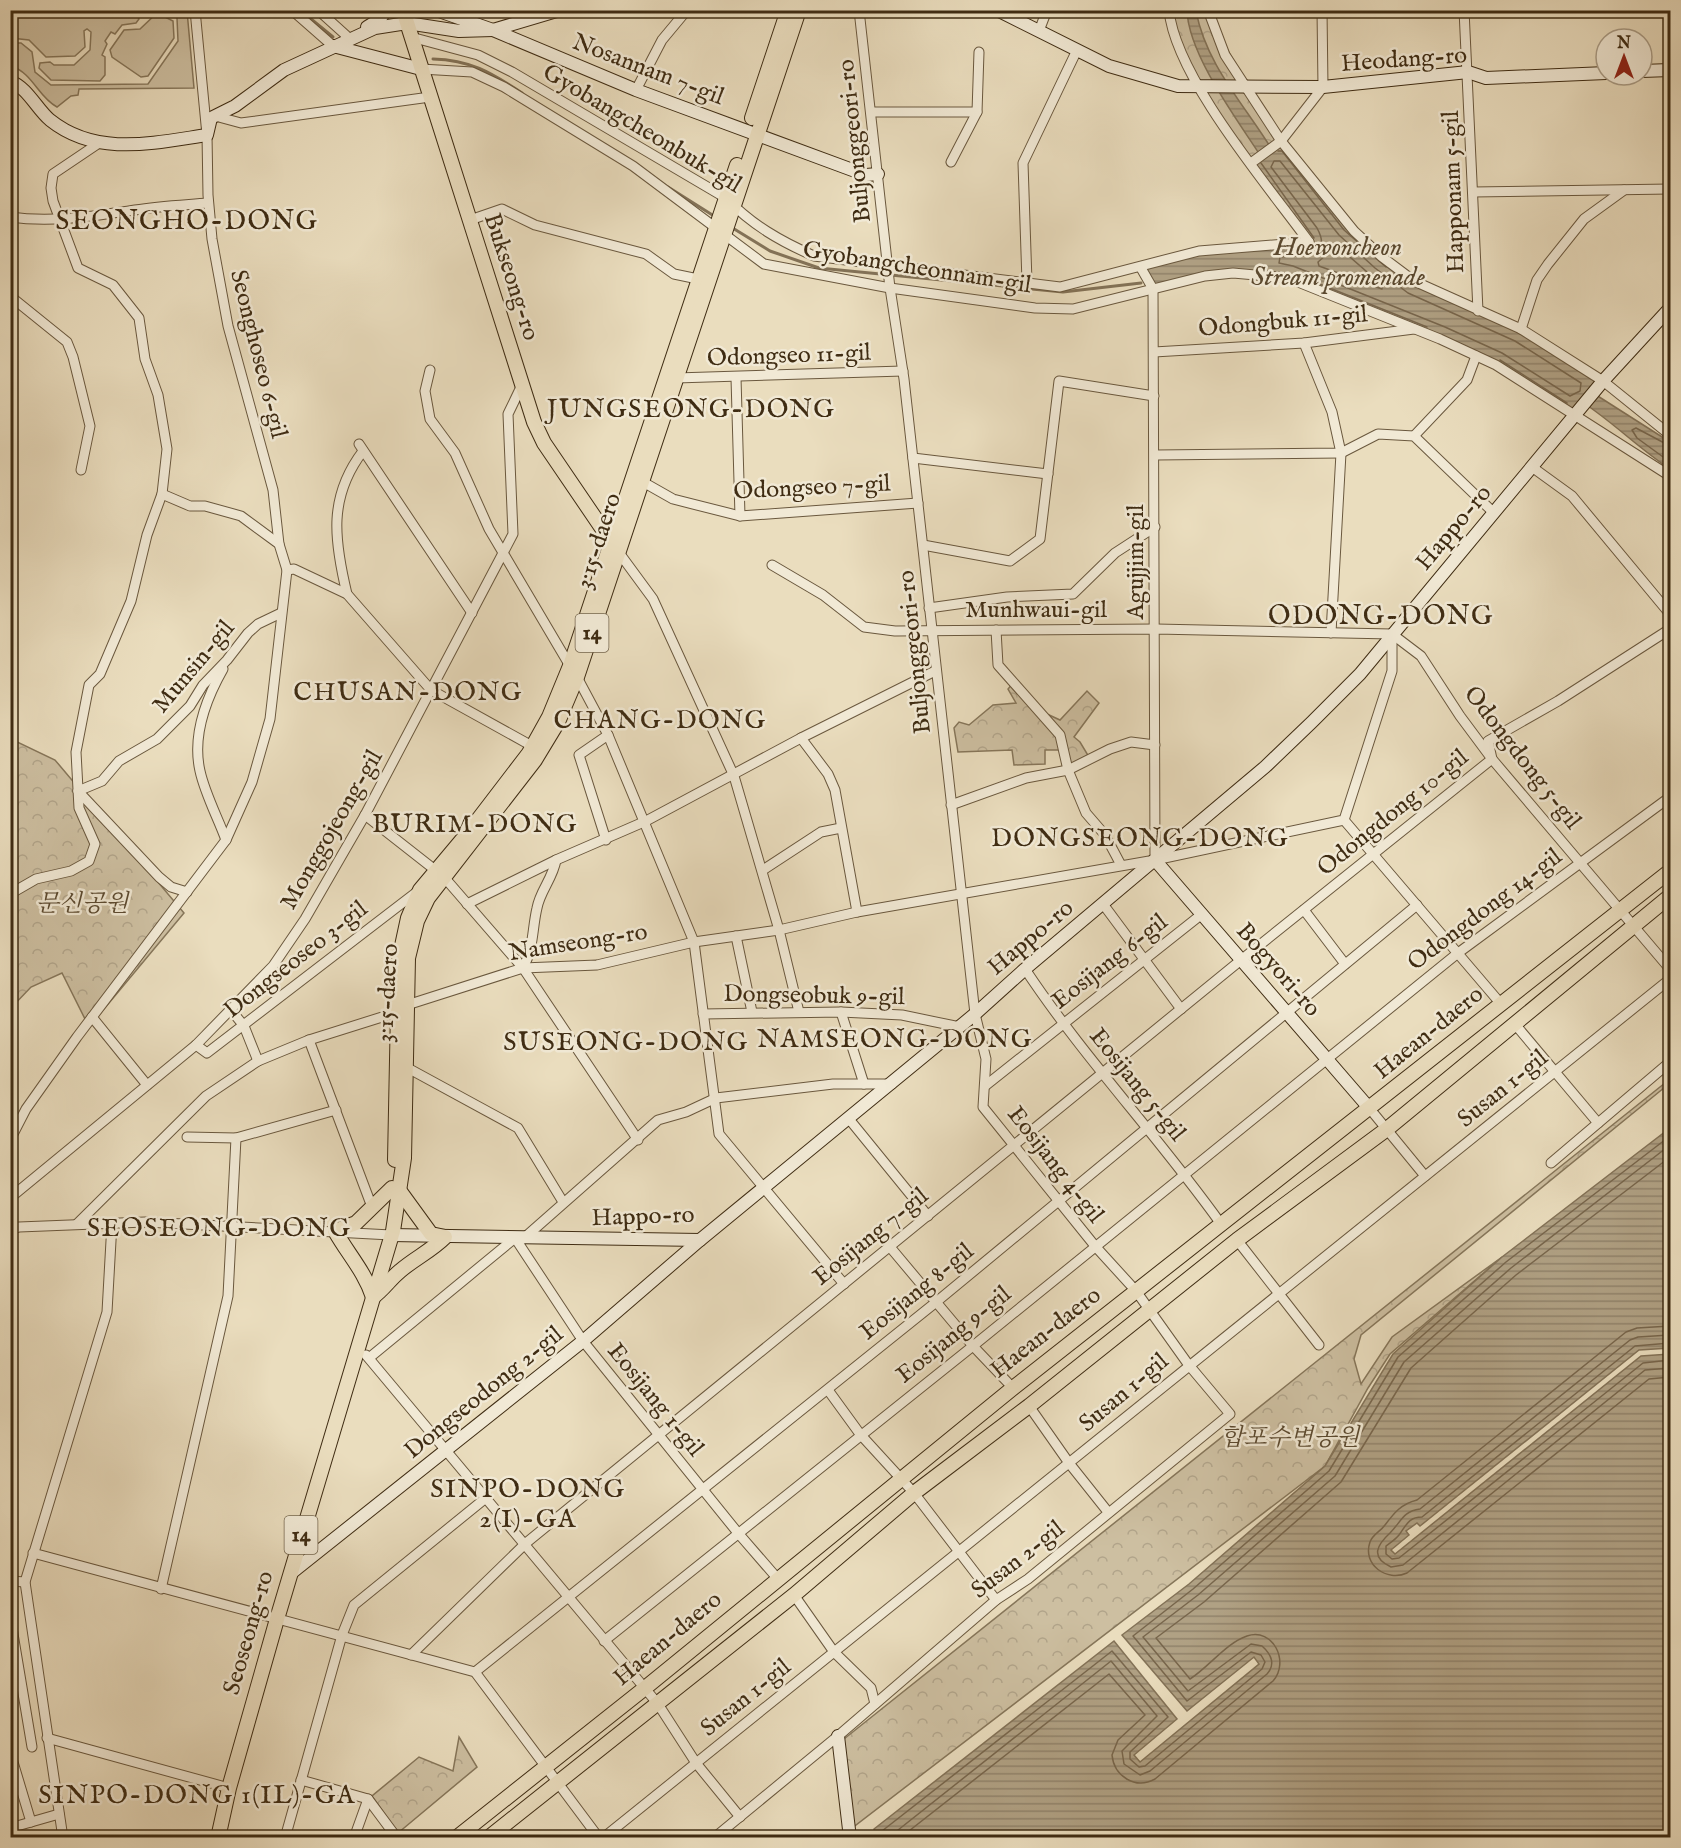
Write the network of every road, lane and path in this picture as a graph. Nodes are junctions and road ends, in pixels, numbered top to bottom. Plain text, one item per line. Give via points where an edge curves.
1 (195, 10) edge
2 (292, 10) edge
3 (318, 10) edge
4 (386, 10) edge
5 (436, 10) edge
6 (561, 10) edge
7 (788, 10) edge
8 (799, 10) edge
9 (859, 10) edge
10 (997, 10) edge
11 (1047, 10) edge
12 (1169, 10) edge
13 (1208, 10) edge
14 (1322, 10) edge
15 (1464, 10) edge
16 (683, 14) edge
17 (405, 16) edge
18 (493, 30) junction
19 (1039, 31) junction
20 (352, 36) junction
21 (411, 37) junction
22 (333, 46) junction
23 (1077, 50) junction
24 (979, 52) dead end
25 (421, 69) junction
26 (1671, 70) edge
27 (1654, 71) edge
28 (1468, 72) junction
29 (1594, 74) edge
30 (10, 81) edge
31 (1244, 85) junction
32 (1203, 86) junction
33 (1323, 87) junction
34 (636, 90) junction
35 (430, 97) junction
36 (871, 112) junction
37 (978, 112) junction
38 (215, 116) junction
39 (752, 132) junction
40 (207, 135) junction
41 (1281, 141) junction
42 (99, 143) junction
43 (951, 162) dead end
44 (1251, 163) junction
45 (878, 174) junction
46 (1626, 189) junction
47 (1671, 189) edge
48 (1473, 192) junction
49 (729, 201) junction
50 (208, 203) junction
51 (10, 217) edge
52 (59, 217) junction
53 (470, 220) junction
54 (720, 231) junction
55 (889, 265) junction
56 (1141, 268) junction
57 (698, 279) junction
58 (1027, 282) junction
59 (891, 288) junction
60 (1153, 289) junction
61 (10, 296) edge
62 (1671, 308) edge
63 (1478, 311) junction
64 (1414, 329) junction
65 (1521, 329) junction
66 (1304, 343) junction
67 (1154, 352) junction
68 (1476, 356) junction
69 (430, 370) dead end
70 (903, 371) junction
71 (676, 378) junction
72 (736, 378) junction
73 (1603, 381) junction
74 (521, 387) junction
75 (1154, 396) junction
76 (1574, 415) junction
77 (1671, 435) edge
78 (1414, 436) junction
79 (1341, 453) junction
80 (1156, 455) junction
81 (913, 458) junction
82 (1532, 467) junction
83 (81, 470) dead end
84 (1048, 474) junction
85 (1671, 476) edge
86 (643, 482) junction
87 (162, 494) junction
88 (918, 503) junction
89 (1494, 513) junction
90 (740, 516) junction
91 (1155, 526) junction
92 (610, 540) junction
93 (279, 544) junction
94 (922, 545) junction
95 (619, 553) junction
96 (504, 554) junction
97 (772, 565) dead end
98 (287, 570) junction
99 (347, 594) junction
100 (929, 608) junction
101 (281, 613) junction
102 (472, 613) junction
103 (1671, 614) edge
104 (1156, 629) junction
105 (1671, 629) edge
106 (931, 630) junction
107 (996, 630) junction
108 (1331, 633) junction
109 (1392, 634) junction
110 (227, 660) junction
111 (935, 671) junction
112 (573, 672) junction
113 (431, 690) junction
114 (608, 735) junction
115 (801, 738) junction
116 (1155, 744) junction
117 (532, 746) junction
118 (1492, 759) junction
119 (1068, 770) junction
120 (734, 776) junction
121 (78, 791) junction
122 (1671, 797) edge
123 (951, 805) junction
124 (365, 815) junction
125 (1344, 820) junction
126 (645, 821) junction
127 (841, 828) junction
128 (226, 840) junction
129 (606, 840) junction
130 (1374, 855) junction
131 (556, 860) junction
132 (1155, 860) junction
133 (1581, 863) junction
134 (1121, 865) junction
135 (763, 870) junction
136 (1671, 872) edge
137 (440, 873) junction
138 (420, 890) junction
139 (187, 892) junction
140 (961, 893) junction
141 (10, 894) edge
142 (1671, 896) edge
143 (467, 904) junction
144 (1103, 904) junction
145 (1417, 905) junction
146 (1620, 909) junction
147 (1304, 910) junction
148 (857, 912) junction
149 (1202, 914) junction
150 (1635, 924) junction
151 (779, 930) junction
152 (736, 936) junction
153 (694, 942) junction
154 (1458, 953) junction
155 (1144, 960) junction
156 (1241, 960) junction
157 (1345, 964) junction
158 (524, 968) junction
159 (1025, 969) junction
160 (1671, 969) edge
161 (1671, 979) edge
162 (1501, 1004) junction
163 (402, 1008) junction
164 (1181, 1008) junction
165 (231, 1010) junction
166 (752, 1012) junction
167 (799, 1012) junction
168 (841, 1012) junction
169 (1286, 1012) junction
170 (704, 1014) junction
171 (975, 1014) junction
172 (92, 1017) junction
173 (1514, 1023) junction
174 (1062, 1025) junction
175 (244, 1026) junction
176 (960, 1027) junction
177 (309, 1040) junction
178 (196, 1045) junction
179 (1326, 1059) junction
180 (258, 1061) junction
181 (1671, 1062) edge
182 (402, 1065) junction
183 (1103, 1072) junction
184 (1555, 1072) junction
185 (864, 1083) junction
186 (892, 1083) junction
187 (147, 1085) junction
188 (985, 1086) junction
189 (716, 1098) junction
190 (1370, 1109) junction
191 (336, 1110) junction
192 (849, 1119) junction
193 (1598, 1123) junction
194 (1146, 1129) junction
195 (1387, 1129) junction
196 (187, 1137) dead end
197 (236, 1138) junction
198 (10, 1140) edge
199 (638, 1140) junction
200 (1014, 1145) junction
201 (1551, 1163) dead end
202 (1185, 1174) junction
203 (1425, 1176) junction
204 (395, 1189) junction
205 (763, 1191) junction
206 (10, 1198) edge
207 (1058, 1201) junction
208 (563, 1202) junction
209 (372, 1208) junction
210 (928, 1215) junction
211 (112, 1223) junction
212 (77, 1224) junction
213 (1221, 1224) junction
214 (231, 1227) junction
215 (10, 1230) edge
216 (335, 1232) junction
217 (391, 1235) junction
218 (445, 1237) junction
219 (519, 1239) junction
220 (700, 1240) junction
221 (1237, 1240) junction
222 (1095, 1246) junction
223 (890, 1247) junction
224 (844, 1284) junction
225 (1136, 1291) junction
226 (1278, 1292) junction
227 (373, 1297) junction
228 (936, 1303) junction
229 (1150, 1310) junction
230 (583, 1341) junction
231 (1319, 1345) dead end
232 (973, 1346) junction
233 (359, 1347) junction
234 (369, 1358) junction
235 (1188, 1364) junction
236 (1013, 1388) junction
237 (828, 1390) junction
238 (1029, 1406) junction
239 (860, 1434) junction
240 (659, 1436) junction
241 (446, 1451) junction
242 (1069, 1463) junction
243 (901, 1479) junction
244 (703, 1490) junction
245 (914, 1493) junction
246 (487, 1497) junction
247 (1108, 1512) junction
248 (738, 1533) junction
249 (526, 1543) junction
250 (33, 1553) junction
251 (958, 1554) junction
252 (290, 1574) junction
253 (777, 1578) junction
254 (10, 1581) edge
255 (25, 1582) junction
256 (161, 1589) junction
257 (794, 1595) junction
258 (569, 1598) junction
259 (996, 1600) junction
260 (10, 1616) edge
261 (277, 1619) junction
262 (342, 1635) junction
263 (604, 1641) junction
264 (834, 1652) junction
265 (411, 1655) junction
266 (475, 1672) junction
267 (645, 1688) junction
268 (658, 1704) junction
269 (874, 1704) junction
270 (47, 1737) junction
271 (838, 1737) junction
272 (32, 1748) dead end
273 (10, 1752) edge
274 (696, 1763) junction
275 (547, 1767) junction
276 (301, 1780) junction
277 (557, 1781) junction
278 (229, 1788) junction
279 (368, 1799) junction
280 (59, 1814) junction
281 (740, 1817) junction
282 (31, 1822) junction
283 (10, 1828) edge
284 (63, 1838) edge
285 (218, 1838) edge
286 (285, 1838) edge
287 (354, 1838) edge
288 (397, 1838) edge
289 (456, 1838) edge
290 (488, 1838) edge
291 (601, 1838) edge
292 (714, 1838) edge
293 (850, 1838) edge

1 - 40 street, Seonghoseo 6-gil
2 - 22 street, Gyobangcheonnam-gil
3 - 20 street
4 - 20 main road via 380,19
5 - 18 main road, Nosannam 7-gil
6 - 18 main road
7 - 39 main road, 3·15-daero / 14
8 - 39 main road, 3·15-daero / 14
9 - 36 street, Buljonggeori-ro
10 - 19 main road
11 - 19 street
12 - 32 street via 1170,22
13 - 31 street via 1225,55
14 - 33 street
15 - 28 street, Happonam 5-gil
16 - 34 street via 662,40
17 - 18 main road via 459,32
17 - 20 main road
17 - 21 main road, Bukseong-ro
18 - 34 main road, Nosannam 7-gil
19 - 23 main road
20 - 22 main road
21 - 25 main road, Bukseong-ro
21 - 49 street, Gyobangcheonbuk-gil via 478,55 512,72
22 - 25 main road, Gyobangcheonnam-gil
22 - 38 main road via 284,70
23 - 32 main road via 1109,66 1156,81
23 - 58 street via 1023,163
24 - 37 street
25 - 35 main road, Bukseong-ro
25 - 54 street, Gyobangcheonnam-gil via 472,72 504,87 633,166
26 - 27 main road
28 - 29 main road, Heodang-ro via 1486,78
28 - 33 main road, Heodang-ro
28 - 48 street, Happonam 5-gil
30 - 42 main road via 19,85 54,123
31 - 32 main road, Heodang-ro
31 - 33 main road, Heodang-ro
31 - 41 street
32 - 44 street
33 - 41 street
34 - 39 main road, Nosannam 7-gil
35 - 38 street via 241,123
35 - 53 main road, Bukseong-ro
36 - 37 street
36 - 45 street, Buljonggeori-ro
37 - 43 street
38 - 40 main road
39 - 45 main road, Nosannam 7-gil via 866,175
39 - 49 main road, 3·15-daero / 14
40 - 42 main road via 135,145
40 - 50 street, Seonghoseo 6-gil
41 - 44 street
41 - 63 street via 1354,231 1382,257 1414,281
42 - 52 street via 53,174 51,188
44 - 56 street, Gyobangcheonbuk-gil via 1309,242 1213,248 1161,259
45 - 55 street, Buljonggeori-ro
46 - 47 street
46 - 48 street
46 - 65 street via 1584,219 1548,264 1537,280
48 - 63 street, Happonam 5-gil
49 - 54 main road, 3·15-daero / 14
49 - 55 street, Gyobangcheonbuk-gil via 779,241 814,256
50 - 52 street via 100,217
50 - 93 street, Seonghoseo 6-gil via 228,326 273,490
51 - 52 street
52 - 87 street via 78,268 113,285 139,318 145,359 158,395 165,432
53 - 57 street via 502,209 536,225 646,254 674,274
53 - 74 main road, Bukseong-ro
54 - 57 main road, 3·15-daero / 14
54 - 59 street, Gyobangcheonnam-gil via 764,264
54 - 71 main road, 3·15-daero / 14
55 - 58 street, Gyobangcheonbuk-gil
55 - 59 street, Buljonggeori-ro
56 - 58 street, Gyobangcheonbuk-gil via 1060,287
56 - 60 street, Agujjim-gil
57 - 92 main road, 3·15-daero / 14
59 - 60 street, Gyobangcheonnam-gil via 1035,308 1073,309
59 - 70 street, Buljonggeori-ro
60 - 64 street, Gyobangcheonnam-gil via 1233,273 1276,276
60 - 67 street, Agujjim-gil
61 - 83 street via 67,342 90,426
62 - 73 main road
63 - 65 street
64 - 66 street, Odongbuk 11-gil
64 - 68 street, Gyobangcheonnam-gil
65 - 73 street
66 - 67 street, Odongbuk 11-gil
66 - 79 street via 1332,412
67 - 75 street, Agujjim-gil
68 - 76 street, Gyobangcheonnam-gil
68 - 78 street via 1467,380
69 - 96 street via 425,391 430,418 455,453
70 - 72 street, Odongseo 11-gil
70 - 81 street, Buljonggeori-ro
71 - 72 street, Odongseo 11-gil
71 - 86 main road, 3·15-daero / 14
72 - 90 street
73 - 76 main road, Happo-ro
73 - 77 street
74 - 92 main road, Bukseong-ro via 544,443
74 - 96 street, Monggojeong-gil via 508,414 513,534
75 - 80 street, Agujjim-gil
75 - 84 street via 1059,381
76 - 82 main road, Happo-ro
76 - 85 street, Gyobangcheonnam-gil
78 - 79 street via 1378,434
78 - 89 street
79 - 80 street
79 - 108 street
80 - 91 street, Agujjim-gil
81 - 84 street
81 - 88 street, Buljonggeori-ro
82 - 89 main road, Happo-ro
82 - 103 street via 1572,496
84 - 94 street via 1040,539 1010,561
86 - 90 street, Odongseo 7-gil via 673,499
86 - 95 main road, 3·15-daero / 14
87 - 93 street via 190,506 241,516
87 - 121 street via 130,601 100,674 89,686 76,752
88 - 90 street, Odongseo 7-gil
88 - 94 street, Buljonggeori-ro
89 - 109 main road, Happo-ro
91 - 100 street via 1115,553 1073,594 1007,597
91 - 104 street, Agujjim-gil
92 - 95 street
92 - 112 main road, 3·15-daero / 14
93 - 98 street, Seonghoseo 6-gil
94 - 100 street, Buljonggeori-ro
95 - 112 main road, 3·15-daero / 14
95 - 120 street via 653,599
96 - 102 street, Monggojeong-gil
96 - 112 street
97 - 106 street, Munhwaui-gil via 823,595 864,627
98 - 99 street via 294,569
98 - 101 street
99 - 102 street via 336,517 341,488 361,447
99 - 113 street
100 - 106 street, Buljonggeori-ro
101 - 110 street, Munsin-gil via 258,624
101 - 128 street via 270,719 252,782
102 - 113 street, Monggojeong-gil
104 - 107 street, Munhwaui-gil
104 - 108 street, Munhwaui-gil
104 - 116 street, Agujjim-gil
105 - 118 street, Odongdong 10-gil via 1488,741
106 - 107 street, Munhwaui-gil
106 - 111 street, Buljonggeori-ro
107 - 119 street via 998,665 1060,735
108 - 109 street, Munhwaui-gil
109 - 118 street, Odongdong 5-gil via 1421,656
109 - 125 street via 1392,671
109 - 132 main road, Happo-ro via 1360,674 1265,767
110 - 121 street, Munsin-gil via 157,739 119,761 102,781
110 - 128 street via 208,695 198,751 200,772
111 - 115 street
111 - 123 street, Buljonggeori-ro
112 - 114 street
112 - 117 main road, 3·15-daero / 14
112 - 137 main road, 3·15-daero / 14 via 558,722 535,760
113 - 117 street
113 - 124 street, Monggojeong-gil
114 - 126 street
114 - 129 street via 579,756
115 - 120 street
115 - 127 street via 828,774 835,790
116 - 119 street via 1131,742
116 - 132 street, Agujjim-gil
117 - 137 main road, 3·15-daero / 14
118 - 130 street, Odongdong 10-gil
118 - 133 street, Odongdong 5-gil
119 - 123 street via 1026,778
119 - 134 street via 1086,813
120 - 126 street
120 - 135 street
121 - 139 street via 159,877 171,887
121 - 141 street via 79,808 95,844 89,861 71,871 36,879
122 - 133 street, Odongdong 14-gil
123 - 140 street, Buljonggeori-ro
124 - 137 street
124 - 165 street, Monggojeong-gil via 273,966
125 - 130 street
125 - 132 street, Namseong-ro
126 - 129 street
126 - 153 street
127 - 135 street via 820,832
127 - 148 street
128 - 139 street
129 - 131 street
130 - 145 street
130 - 147 street, Odongdong 10-gil
131 - 143 street
131 - 158 street via 554,875 537,907 530,957
132 - 134 street, Namseong-ro
132 - 144 main road, Happo-ro
132 - 149 main road, Bogyori-ro
133 - 146 street, Odongdong 5-gil
133 - 154 street, Odongdong 14-gil
134 - 140 street, Namseong-ro
135 - 151 street
136 - 146 main road, Haean-daero
137 - 138 main road, 3·15-daero / 14
137 - 143 street
137 - 163 main road, 3·15-daero / 14 via 417,921
138 - 163 main road, 3·15-daero / 14 via 408,918 399,960
138 - 175 street, Dongseoseo 3-gil
139 - 172 street
140 - 148 street, Namseong-ro
140 - 171 street, Buljonggeori-ro
142 - 150 main road, Haean-daero
143 - 158 street
144 - 155 street
144 - 159 main road, Happo-ro
145 - 154 street
145 - 157 street, Eosijang 8-gil
146 - 150 street, Odongdong 5-gil
146 - 162 main road, Haean-daero
147 - 156 street, Odongdong 10-gil
147 - 157 street
148 - 151 street, Namseong-ro
149 - 155 street, Eosijang 6-gil
149 - 156 main road, Bogyori-ro
150 - 160 street, Odongdong 5-gil
150 - 173 main road, Haean-daero
151 - 152 street, Namseong-ro
151 - 167 street
152 - 153 street, Namseong-ro
152 - 166 street
153 - 158 street, Namseong-ro via 597,965
153 - 170 street
154 - 162 street
154 - 179 street, Odongdong 14-gil
155 - 164 street
155 - 174 street, Eosijang 6-gil
156 - 164 street, Eosijang 7-gil
156 - 169 main road, Bogyori-ro
157 - 169 street, Eosijang 8-gil
158 - 163 street, Namseong-ro
158 - 199 street
159 - 171 main road, Happo-ro
159 - 174 street, Eosijang 5-gil
161 - 184 street, Susan 1-gil
162 - 190 main road, Haean-daero
163 - 177 street, Namseong-ro
163 - 182 main road, 3·15-daero / 14
164 - 183 street, Eosijang 7-gil
165 - 175 street
165 - 178 street, Monggojeong-gil
166 - 167 street, Dongseobuk 9-gil
166 - 170 street, Dongseobuk 9-gil
167 - 168 street, Dongseobuk 9-gil
168 - 176 street, Dongseobuk 9-gil via 902,1015
168 - 185 street
169 - 179 main road, Bogyori-ro
169 - 194 street, Eosijang 8-gil
170 - 189 street
171 - 176 main road, Happo-ro
171 - 188 street, Eosijang 4-gil via 986,1059
172 - 187 street
172 - 198 street via 26,1109
173 - 184 street
173 - 195 main road, Haean-daero
174 - 183 street, Eosijang 5-gil
174 - 188 street, Eosijang 6-gil
175 - 178 street, Dongseoseo 3-gil via 207,1053
175 - 180 street
176 - 186 main road, Happo-ro
177 - 180 street, Namseong-ro
177 - 191 street
178 - 187 street, Monggojeong-gil
179 - 190 main road, Bogyori-ro
179 - 202 street, Eosijang 9-gil
180 - 212 street, Namseong-ro via 206,1096
181 - 193 street
182 - 204 main road, 3·15-daero / 14 via 404,1158
182 - 208 street via 518,1128
183 - 194 street, Eosijang 5-gil
183 - 200 street, Eosijang 7-gil
184 - 193 street
184 - 203 street, Susan 1-gil
185 - 186 street
185 - 189 street
186 - 192 main road, Happo-ro
187 - 206 street, Monggojeong-gil
188 - 200 street, Eosijang 4-gil via 984,1107
189 - 199 street via 658,1120
189 - 205 street via 719,1134
190 - 195 street
190 - 213 main road, Haean-daero
191 - 197 street
191 - 209 street
192 - 205 main road, Happo-ro
192 - 210 street
193 - 201 street
194 - 202 street, Eosijang 5-gil
194 - 207 street, Eosijang 8-gil
195 - 203 street
195 - 221 main road, Haean-daero
196 - 197 street
197 - 214 street
199 - 208 street
200 - 207 street, Eosijang 4-gil
200 - 210 street, Eosijang 7-gil
202 - 213 street, Eosijang 5-gil
202 - 222 street, Eosijang 9-gil
203 - 226 street, Susan 1-gil
204 - 209 main road
204 - 217 main road, 3·15-daero / 14
204 - 218 main road via 431,1234
205 - 220 main road, Happo-ro
205 - 224 street
207 - 222 street, Eosijang 4-gil
207 - 228 street, Eosijang 8-gil
208 - 219 street
209 - 216 main road via 356,1223
210 - 223 street, Eosijang 7-gil
211 - 212 street
211 - 214 street
211 - 250 street via 107,1312
212 - 215 street
213 - 225 main road, Haean-daero
214 - 216 street
214 - 256 street via 228,1296 220,1338
216 - 217 street
216 - 227 main road via 362,1269
217 - 218 main road, Happo-ro
217 - 227 main road, Seoseong-ro / 14
218 - 219 main road, Happo-ro
218 - 227 main road via 433,1250 397,1272 387,1287
219 - 220 main road, Happo-ro
219 - 230 street, Eosijang 1-gil
219 - 234 street
220 - 230 main road, Dongseodong 2-gil
221 - 226 street
221 - 229 main road, Haean-daero
222 - 225 street, Eosijang 4-gil
222 - 232 street, Eosijang 9-gil
223 - 224 street, Eosijang 7-gil
223 - 228 street
224 - 240 street, Eosijang 7-gil
225 - 229 street, Susan 2-gil
225 - 236 main road, Haean-daero
226 - 231 street
226 - 235 street, Susan 1-gil
227 - 233 main road, Seoseong-ro / 14
228 - 232 street
228 - 237 street, Eosijang 8-gil
229 - 235 street, Susan 2-gil
229 - 238 main road, Haean-daero
230 - 240 street, Eosijang 1-gil
230 - 241 main road, Dongseodong 2-gil
232 - 236 street
232 - 239 street, Eosijang 9-gil
233 - 234 street
233 - 252 main road, Seoseong-ro / 14 via 348,1372
234 - 241 street
235 - 242 street, Susan 1-gil
235 - 247 street, Susan 2-gil via 1230,1414
236 - 243 main road, Haean-daero
237 - 239 street
237 - 244 street, Eosijang 8-gil
238 - 242 street
238 - 245 main road, Haean-daero
239 - 243 street
239 - 248 street, Eosijang 9-gil
240 - 244 street, Eosijang 1-gil
240 - 249 street, Eosijang 7-gil
241 - 246 street
241 - 252 main road, Dongseodong 2-gil
242 - 247 street
242 - 251 street, Susan 1-gil
243 - 245 street
243 - 253 main road, Haean-daero
244 - 248 street, Eosijang 1-gil
244 - 258 street, Eosijang 8-gil
245 - 251 street
245 - 257 main road, Haean-daero
246 - 249 street
246 - 262 street via 354,1605
247 - 259 street, Susan 2-gil via 1029,1580
248 - 253 street, Eosijang 1-gil
248 - 263 street, Eosijang 9-gil
249 - 258 street
249 - 265 street, Eosijang 7-gil
250 - 255 street
250 - 256 street
251 - 259 street
251 - 264 street, Susan 1-gil
252 - 261 main road, Seoseong-ro / 14
253 - 267 main road, Haean-daero
254 - 255 street
255 - 270 street
256 - 261 street
257 - 264 street
257 - 268 main road, Haean-daero
258 - 263 street
258 - 266 street, Eosijang 8-gil
259 - 269 street, Susan 2-gil
260 - 272 street
261 - 262 street
261 - 278 main road, Seoseong-ro / 14
262 - 265 street
262 - 276 street
263 - 267 street
264 - 269 street via 871,1688
264 - 274 street, Susan 1-gil
265 - 266 street
266 - 275 street
267 - 268 street
267 - 275 main road, Haean-daero
268 - 274 street
268 - 277 main road, Haean-daero
269 - 271 street, Susan 2-gil
270 - 278 street
270 - 280 street
271 - 281 street, Susan 2-gil
271 - 293 main road
273 - 282 street
274 - 281 street
274 - 291 street, Susan 1-gil
275 - 277 street
275 - 289 main road, Haean-daero
276 - 279 street
276 - 286 street
277 - 290 main road, Haean-daero
277 - 291 street
278 - 285 main road, Seoseong-ro / 14
279 - 287 street
279 - 288 street
280 - 282 street
280 - 284 street
281 - 292 street, Susan 2-gil
282 - 283 street

